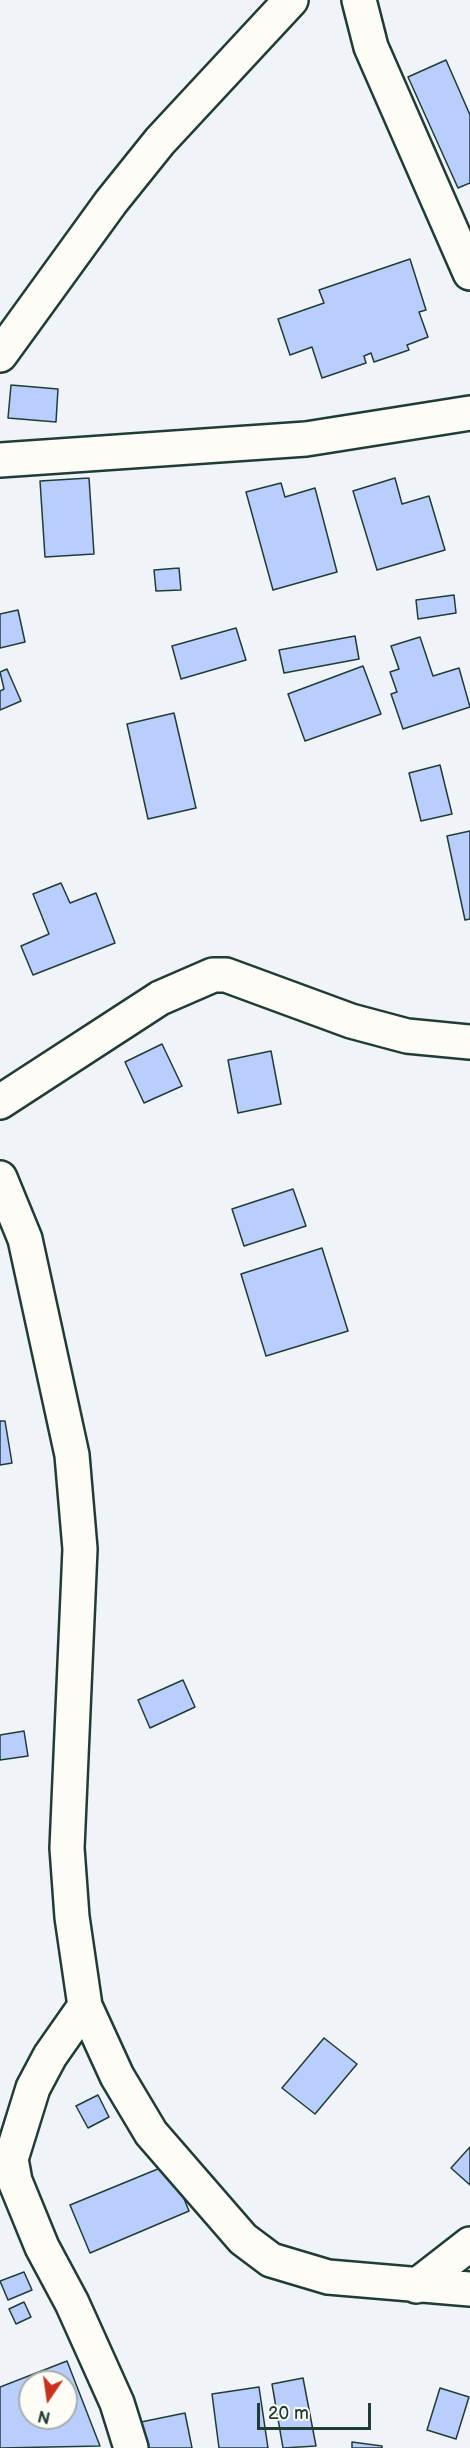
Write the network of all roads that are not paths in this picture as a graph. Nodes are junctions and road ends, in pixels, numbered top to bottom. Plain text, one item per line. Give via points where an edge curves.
1 (291, 0) edge
2 (359, 0) edge
3 (470, 273) edge
4 (0, 355) edge
5 (470, 413) edge
6 (0, 460) edge
7 (470, 1042) edge
8 (0, 1102) edge
9 (0, 1178) edge
10 (85, 2006) junction
11 (6, 2160) edge
12 (470, 2244) edge
13 (416, 2286) junction
14 (470, 2289) edge
15 (131, 2448) edge

1 - 4 street via 160,141
2 - 3 street via 371,47
5 - 6 street via 306,439
7 - 8 street via 407,1036 351,1021 226,975 213,975 160,998
9 - 10 street via 25,1239 72,1455 80,1549 67,1848
10 - 11 street via 33,2088
10 - 13 street via 117,2076 151,2133 243,2239 271,2260 328,2277
11 - 15 street via 42,2247 117,2403
12 - 13 street
13 - 14 street

